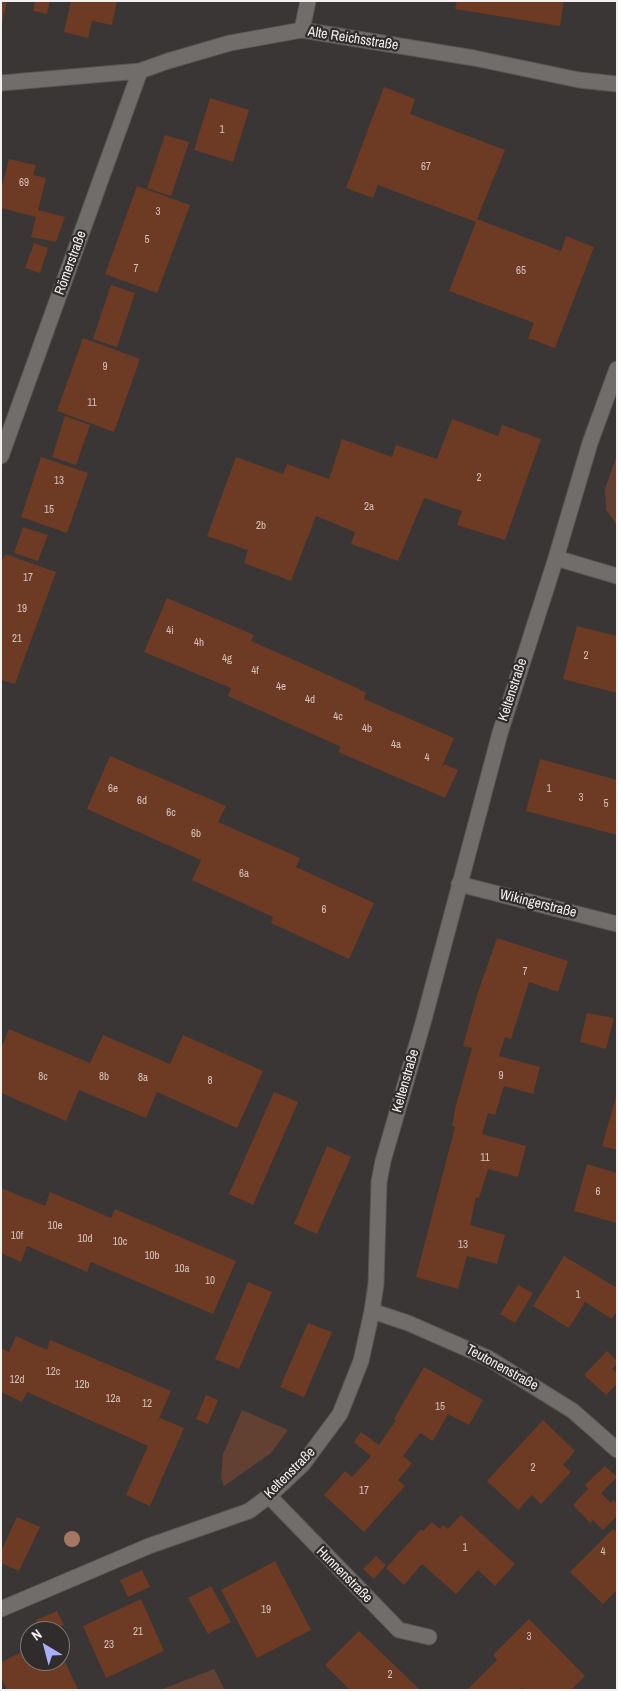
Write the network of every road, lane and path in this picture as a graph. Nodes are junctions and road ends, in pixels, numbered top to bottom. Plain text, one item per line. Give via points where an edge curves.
1 (308, 1) edge
2 (302, 30) junction
3 (140, 71) junction
4 (1, 83) edge
5 (617, 84) edge
6 (617, 369) edge
7 (1, 456) edge
8 (556, 558) junction
9 (617, 576) edge
10 (459, 884) junction
11 (617, 924) edge
12 (372, 1311) junction
13 (617, 1450) edge
14 (269, 1496) junction
15 (1, 1609) edge
16 (429, 1637) dead end

1 - 2 street
2 - 3 street, Alte Reichsstraße via 230,43
2 - 5 street, Alte Reichsstraße
3 - 4 street, Alte Reichsstraße
3 - 7 street, Römerstraße
6 - 8 street, Keltenstraße via 590,443
8 - 9 street
8 - 10 street, Keltenstraße via 500,733
10 - 11 street, Wikingerstraße
10 - 12 street, Keltenstraße via 383,1161
12 - 13 street, Teutonenstraße via 488,1358 573,1411
12 - 14 street, Keltenstraße via 361,1361 340,1414 303,1464
14 - 15 street, Keltenstraße via 249,1511 149,1546
14 - 16 street, Hunnenstraße via 399,1630

